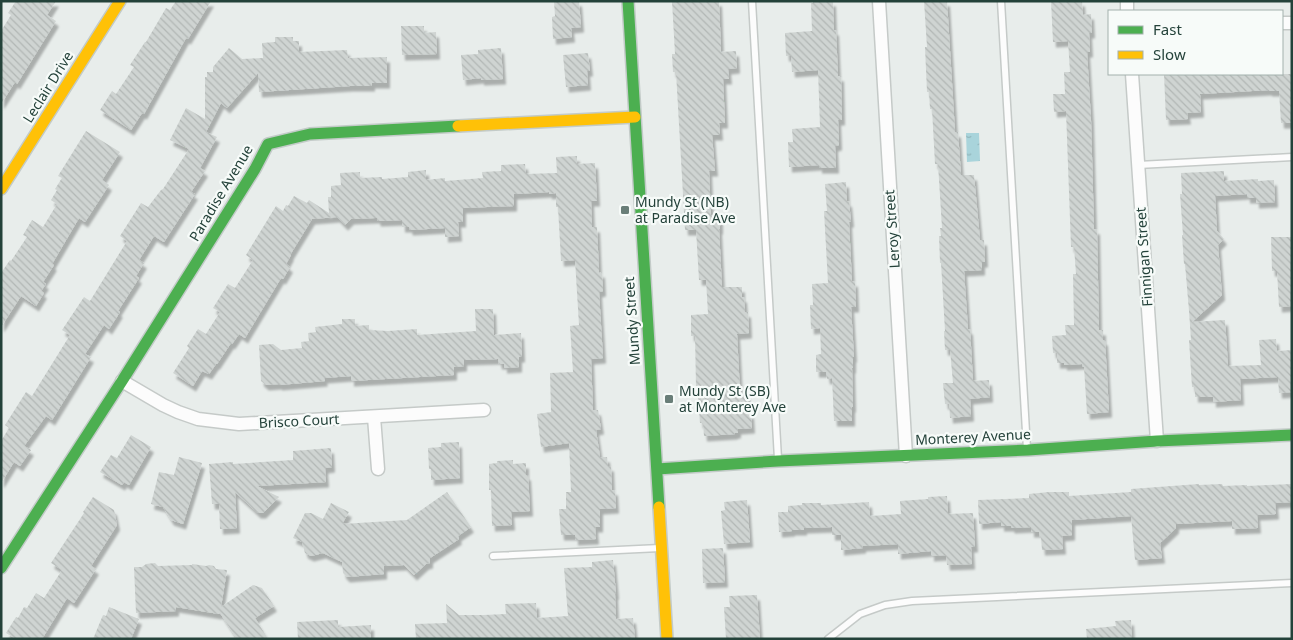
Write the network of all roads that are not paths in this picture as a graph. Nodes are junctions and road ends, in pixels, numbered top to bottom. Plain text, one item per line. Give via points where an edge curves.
1 (120, 1) edge
2 (628, 1) edge
3 (752, 1) edge
4 (879, 1) edge
5 (1001, 1) edge
6 (1132, 75) edge
7 (635, 117) junction
8 (1292, 157) edge
9 (1138, 165) junction
10 (1, 189) edge
11 (122, 381) junction
12 (484, 410) dead end
13 (374, 417) junction
14 (1292, 435) edge
15 (1156, 441) junction
16 (1028, 450) junction
17 (906, 456) junction
18 (778, 461) junction
19 (656, 468) junction
20 (378, 469) dead end
21 (661, 548) junction
22 (493, 556) dead end
23 (1, 568) edge
24 (1292, 583) edge
25 (667, 639) edge
26 (828, 639) edge

1 - 10 street, Leclair Drive
2 - 7 street, Mundy Street
3 - 18 lane
4 - 17 street, Leroy Street
5 - 16 lane
6 - 9 street, Finnigan Street
7 - 11 street, Paradise Avenue via 310,134 268,144
7 - 19 street, Mundy Street
8 - 9 lane
9 - 15 street, Finnigan Street
11 - 13 street, Brisco Court via 178,412 220,422 256,424
11 - 23 street, Paradise Avenue
12 - 13 street, Brisco Court
13 - 20 street
14 - 15 street, Monterey Avenue
15 - 16 street, Monterey Avenue
16 - 17 street, Monterey Avenue
17 - 18 street, Monterey Avenue
18 - 19 street, Monterey Avenue
19 - 21 street, Mundy Street
21 - 22 lane
21 - 25 street, Mundy Street
24 - 26 lane via 912,601 885,605 860,614

